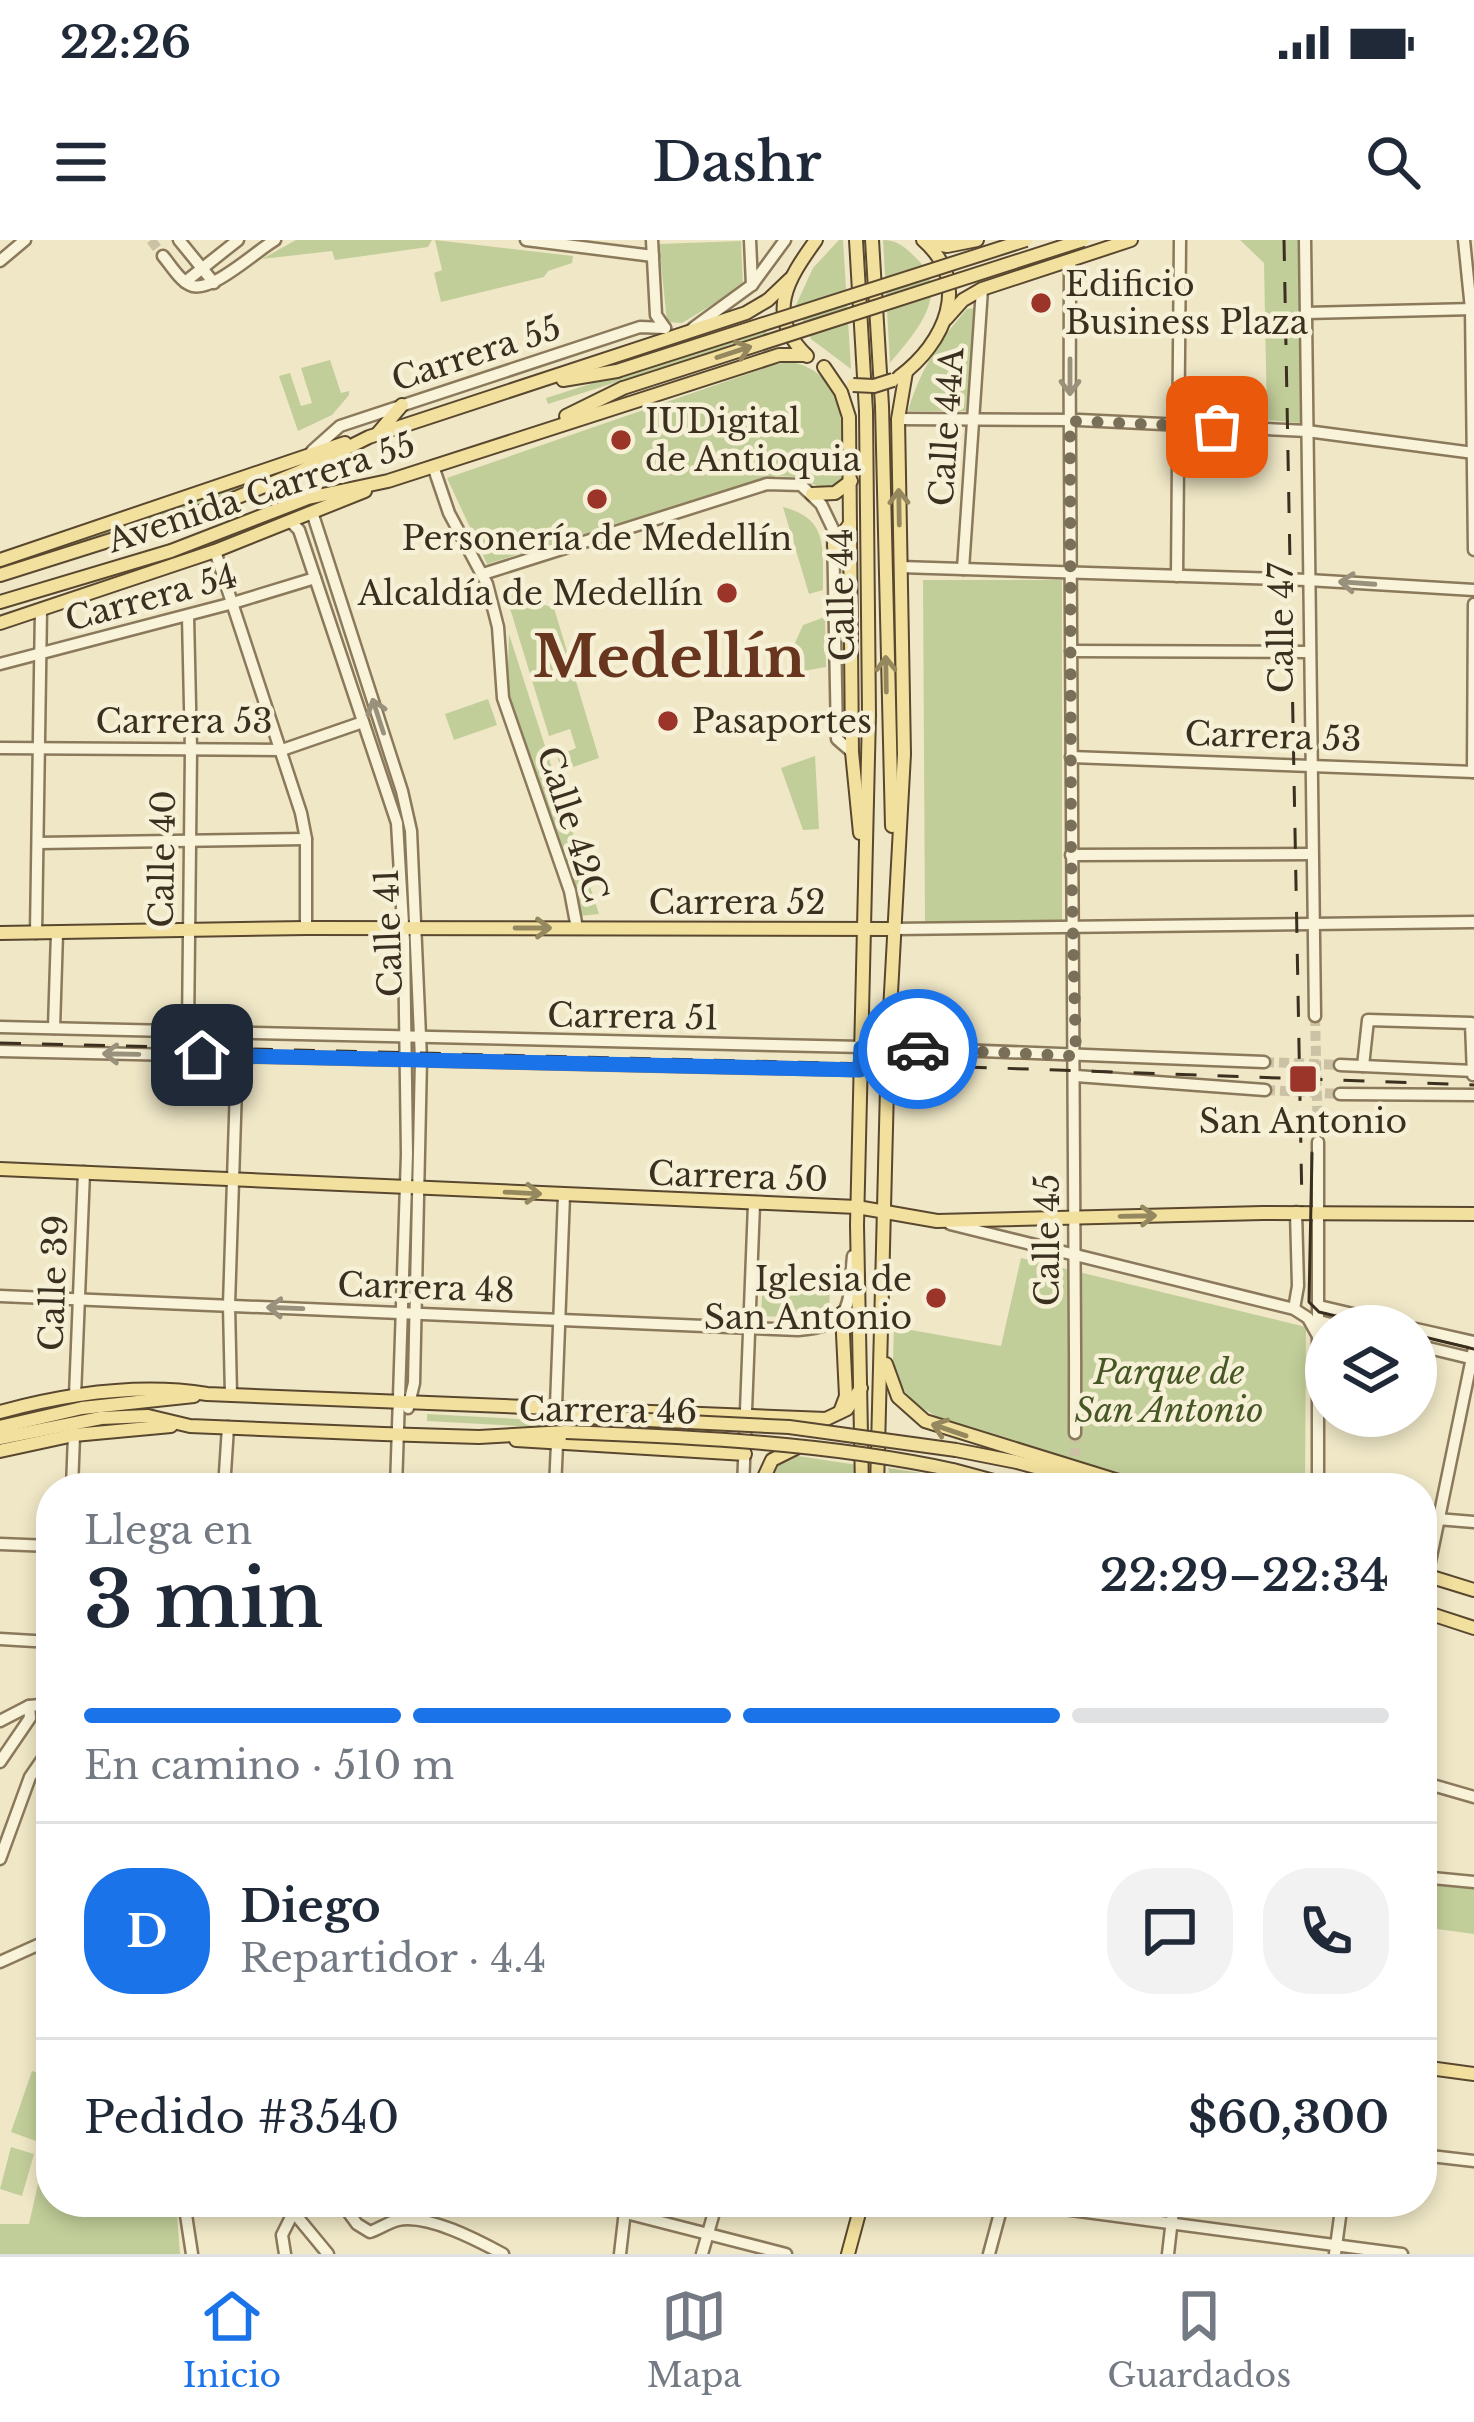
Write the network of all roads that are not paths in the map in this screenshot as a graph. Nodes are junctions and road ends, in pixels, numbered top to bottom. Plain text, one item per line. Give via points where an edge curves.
1 (25, 240) edge
2 (179, 240) edge
3 (238, 240) edge
4 (275, 240) edge
5 (526, 240) edge
6 (652, 240) edge
7 (750, 240) edge
8 (785, 240) edge
9 (816, 240) edge
10 (856, 240) edge
11 (872, 240) edge
12 (976, 240) edge
13 (1026, 240) edge
14 (1083, 240) edge
15 (1131, 240) edge
16 (1180, 240) edge
17 (1305, 240) edge
18 (1464, 240) edge
19 (924, 241) edge
20 (163, 256) tunnel mouth
21 (652, 256) junction
22 (1070, 260) junction
23 (0, 261) edge
24 (202, 269) junction
25 (790, 279) junction
26 (185, 283) junction
27 (214, 283) junction
28 (752, 285) junction
29 (982, 289) junction
30 (1473, 309) edge
31 (656, 311) junction
32 (1306, 313) junction
33 (946, 320) junction
34 (640, 327) junction
35 (665, 328) junction
36 (686, 333) junction
37 (806, 356) junction
38 (824, 368) junction
39 (906, 372) junction
40 (526, 386) junction
41 (402, 406) junction
42 (898, 419) junction
43 (976, 420) junction
44 (1070, 421) junction
45 (1179, 426) junction
46 (538, 430) junction
47 (1306, 431) junction
48 (373, 436) junction
49 (312, 452) junction
50 (1473, 453) edge
51 (433, 466) junction
52 (388, 481) junction
53 (850, 481) junction
54 (812, 494) junction
55 (313, 515) junction
56 (292, 523) junction
57 (851, 523) junction
58 (263, 533) junction
59 (215, 535) junction
60 (834, 545) junction
61 (215, 550) junction
62 (1474, 550) edge
63 (0, 560) edge
64 (901, 567) junction
65 (963, 569) junction
66 (0, 574) edge
67 (483, 574) junction
68 (1070, 574) junction
69 (851, 577) junction
70 (1177, 577) junction
71 (315, 578) junction
72 (1308, 580) junction
73 (1474, 590) edge
74 (0, 602) edge
75 (233, 603) junction
76 (835, 603) junction
77 (1474, 604) edge
78 (41, 609) junction
79 (188, 616) junction
80 (0, 623) edge
81 (1071, 651) junction
82 (1308, 652) junction
83 (40, 654) junction
84 (0, 664) edge
85 (363, 722) junction
86 (0, 748) edge
87 (39, 748) junction
88 (191, 750) junction
89 (282, 750) junction
90 (374, 752) junction
91 (852, 752) junction
92 (1071, 757) junction
93 (393, 762) junction
94 (1309, 764) junction
95 (1474, 772) edge
96 (306, 839) junction
97 (190, 840) junction
98 (38, 843) junction
99 (1311, 854) junction
100 (1071, 855) junction
101 (895, 875) junction
102 (865, 877) junction
103 (1474, 922) edge
104 (1313, 926) junction
105 (306, 928) junction
106 (410, 928) junction
107 (577, 928) junction
108 (894, 928) junction
109 (865, 929) junction
110 (1074, 929) junction
111 (187, 931) junction
112 (0, 933) edge
113 (36, 933) junction
114 (56, 933) junction
115 (1315, 1016) tunnel mouth
116 (1472, 1023) edge
117 (0, 1027) edge
118 (53, 1028) junction
119 (188, 1032) junction
120 (412, 1038) junction
121 (861, 1048) junction
122 (888, 1048) junction
123 (0, 1051) edge
124 (1076, 1052) junction
125 (237, 1056) junction
126 (406, 1059) junction
127 (421, 1059) junction
128 (1264, 1062) tunnel mouth
129 (1340, 1065) tunnel mouth
130 (1364, 1066) junction
131 (860, 1070) junction
132 (1473, 1072) edge
133 (1076, 1076) junction
134 (1265, 1090) tunnel mouth
135 (1340, 1094) tunnel mouth
136 (1474, 1094) edge
137 (1474, 1113) edge
138 (1318, 1142) tunnel mouth
139 (0, 1168) edge
140 (84, 1172) junction
141 (233, 1179) junction
142 (413, 1187) junction
143 (564, 1195) junction
144 (754, 1204) junction
145 (857, 1208) junction
146 (884, 1210) junction
147 (1296, 1212) junction
148 (1320, 1212) junction
149 (1474, 1214) edge
150 (1074, 1217) junction
151 (937, 1221) junction
152 (857, 1226) junction
153 (1074, 1256) junction
154 (0, 1296) edge
155 (80, 1299) junction
156 (229, 1305) junction
157 (1319, 1305) edge
158 (1294, 1309) junction
159 (402, 1312) junction
160 (416, 1313) junction
161 (842, 1313) junction
162 (1305, 1316) edge
163 (559, 1320) junction
164 (750, 1328) junction
165 (1437, 1337) edge
166 (882, 1346) junction
167 (1437, 1348) edge
168 (1473, 1352) edge
169 (400, 1386) joint
170 (862, 1387) junction
171 (207, 1394) junction
172 (231, 1395) junction
173 (76, 1396) junction
174 (398, 1402) junction
175 (561, 1411) junction
176 (0, 1412) edge
177 (103, 1412) junction
178 (746, 1414) junction
179 (840, 1414) junction
180 (0, 1426) edge
181 (190, 1426) junction
182 (228, 1427) junction
183 (1457, 1427) junction
184 (1474, 1430) edge
185 (1075, 1433) tunnel mouth
186 (399, 1434) junction
187 (74, 1435) junction
188 (479, 1437) junction
189 (1318, 1437) edge
190 (0, 1438) edge
191 (557, 1444) junction
192 (802, 1448) junction
193 (0, 1451) edge
194 (745, 1454) junction
195 (955, 1470) junction
196 (73, 1473) edge
197 (225, 1473) edge
198 (397, 1473) edge
199 (556, 1473) edge
200 (744, 1473) edge
201 (766, 1473) edge
202 (860, 1473) edge
203 (878, 1473) edge
204 (958, 1473) edge
205 (966, 1473) edge
206 (1057, 1473) edge
207 (1104, 1473) edge
208 (1318, 1473) edge
209 (1437, 1519) joint
210 (1474, 1522) edge
211 (0, 1544) edge
212 (36, 1545) edge
213 (1437, 1579) edge
214 (1474, 1590) edge
215 (1437, 1621) edge
216 (1474, 1628) edge
217 (0, 1639) edge
218 (36, 1641) edge
219 (36, 1705) edge
220 (29, 1706) junction
221 (0, 1720) edge
222 (0, 1762) edge
223 (36, 1770) edge
224 (1437, 1786) edge
225 (1474, 1797) edge
226 (0, 1859) edge
227 (1437, 1878) edge
228 (1474, 1882) edge
229 (36, 1946) edge
230 (0, 1962) edge
231 (1437, 2069) edge
232 (1474, 2074) edge
233 (1437, 2157) edge
234 (1474, 2161) edge
235 (186, 2217) edge
236 (286, 2217) edge
237 (297, 2217) edge
238 (352, 2217) edge
239 (398, 2217) edge
240 (625, 2217) edge
241 (658, 2217) edge
242 (714, 2217) edge
243 (858, 2217) edge
244 (1001, 2217) edge
245 (1119, 2217) edge
246 (1173, 2217) edge
247 (1340, 2217) edge
248 (398, 2220) junction
249 (1172, 2224) junction
250 (710, 2232) junction
251 (1335, 2250) edge
252 (284, 2252) edge
253 (192, 2254) edge
254 (328, 2254) edge
255 (502, 2254) edge
256 (620, 2254) edge
257 (702, 2254) edge
258 (787, 2254) edge
259 (848, 2254) edge
260 (989, 2254) edge
261 (1168, 2254) edge
262 (1402, 2254) edge

1 - 23 street
2 - 24 street
3 - 24 street
4 - 27 street
5 - 21 street
6 - 21 street
7 - 28 street
8 - 28 street
9 - 25 main road
10 - 102 main road, Calle 44 via 866,411
101 -> 11 main road, Calle 44
12 - 19 main road
13 - 40 main road, Avenida Carrera 55, bridge via 617,371
46 -> 14 main road, Avenida Carrera 55, bridge via 623,388
15 - 22 main road
16 - 45 street
17 - 32 street, Calle 47
18 - 30 street
19 - 33 main road via 950,279
20 - 26 street
21 - 31 street
22 - 29 main road
22 -> 44 street, Calle 45
24 - 26 street
24 - 27 street
25 - 36 main road, Avenida Carrera 55 via 758,307
25 - 37 main road via 783,314
26 - 27 street
28 - 36 street
29 - 33 main road
29 - 43 street, Calle 44A
30 - 32 street
30 - 50 street
31 - 34 street
31 - 35 street
32 - 47 street, Calle 47
33 - 39 main road
34 - 35 street, Carrera 55
34 - 41 street, Carrera 55
35 - 36 street, Carrera 55
36 - 40 main road, Avenida Carrera 55
37 - 38 main road
37 - 46 main road, Avenida Carrera 55 via 772,357
38 - 39 main road, bridge via 867,387
38 - 53 main road, Calle 44 via 848,407
39 - 42 main road, Calle 44
40 - 48 main road, Avenida Carrera 55
41 - 48 main road
41 - 49 street, Carrera 55 via 340,426
42 - 43 street
64 -> 42 main road, Calle 44
43 - 44 street
43 - 65 street, Calle 44A
44 - 45 street
44 - 68 street, Calle 45
45 - 47 street
45 - 70 street
46 - 51 main road, Avenida Carrera 55
47 - 50 street
47 - 72 street, Calle 47
48 - 49 main road, Carrera 55
48 - 66 main road, Avenida Carrera 55 via 257,490
49 - 63 main road, Carrera 55
50 - 62 street
51 - 52 main road, Avenida Carrera 55
51 - 67 street, Calle 42C via 448,513
52 - 55 main road
52 - 59 main road, Avenida Carrera 55 via 308,498
53 - 54 main road via 835,493
53 - 57 main road, Calle 44
54 - 60 street, Calle 44 via 831,519
54 - 67 street via 788,482 767,484
55 - 56 main road
93 -> 55 street, Calle 41
56 - 58 main road
56 - 71 street, Calle 41
57 - 60 main road
57 - 69 main road, Calle 44
58 - 59 main road
58 - 61 main road
59 - 74 main road, Avenida Carrera 55
60 - 76 street, Calle 44
61 - 75 street
61 - 78 main road
64 - 65 street
64 - 101 main road, Calle 44 via 904,754
65 - 68 street
67 - 107 street, Calle 42C via 499,627 503,698
68 - 70 street
68 - 81 street, Calle 45
69 - 76 main road
69 - 91 main road, Calle 44
70 - 72 street
71 - 75 street, Carrera 54
71 - 85 street, Calle 41
73 -> 72 street
72 - 82 street, Calle 47
75 - 79 street, Carrera 54
75 - 89 street
76 - 91 street, Calle 44 via 837,739
77 - 95 street
78 - 80 main road
78 - 83 street
79 - 83 street, Carrera 54
79 - 88 street, Calle 40
81 - 82 street
81 - 92 street, Calle 45
82 - 94 street, Calle 47
83 - 84 street, Carrera 54
83 - 87 street
85 - 89 street, Carrera 53
85 - 90 street, Calle 41
86 - 87 street, Carrera 53
87 - 88 street, Carrera 53
87 - 98 street
88 - 89 street, Carrera 53
88 - 97 street, Calle 40
89 - 96 street
90 - 93 street
90 - 106 street, Calle 41 via 397,823
91 - 102 main road, Calle 44
92 - 94 street, Carrera 53
92 - 100 street, Calle 45
93 - 106 street, Calle 41 via 411,831
94 - 95 street, Carrera 53
94 - 99 street, Calle 47
96 - 97 street
96 - 105 street
97 - 98 street
97 - 111 street, Calle 40
98 - 113 street
99 - 100 street
99 - 104 street, Calle 47
100 - 110 street, Calle 45
101 - 108 main road, Calle 44
102 - 109 main road, Calle 44
103 - 104 street, Carrera 52
104 - 110 street, Carrera 52
104 - 115 street, Calle 47
105 - 106 main road, Carrera 52
105 - 111 main road, Carrera 52
106 -> 107 main road, Carrera 52
106 - 120 street, Calle 41
107 - 109 main road, Carrera 52
108 - 109 main road, Carrera 52
108 - 110 street, Carrera 52
108 - 122 main road, Calle 44
109 - 121 main road, Calle 44
110 - 124 street, Calle 45
111 - 114 main road, Carrera 52
111 - 119 street, Calle 40
112 - 113 main road, Carrera 52
113 - 114 main road, Carrera 52
114 - 118 street
116 - 130 street via 1368,1020
116 - 132 street
117 - 118 street, Carrera 51
118 - 119 street, Carrera 51
119 - 120 street, Carrera 51
120 - 121 street, Carrera 51
120 - 126 street, Calle 41
120 - 127 street, Calle 41
121 - 122 street, Carrera 51
121 - 131 main road, Calle 44
122 - 124 street, Carrera 51
122 - 146 main road, Calle 44
125 -> 123 street, Carrera 51
124 - 128 street, Carrera 51
124 - 133 street, Calle 45
125 - 126 street, Carrera 51
125 - 141 street
126 - 127 street, Carrera 51
126 - 142 street, Calle 41
127 - 131 street, Carrera 51
127 - 142 street, Calle 41
129 - 130 street
130 - 132 street
131 - 145 main road, Calle 44
133 - 134 street
133 - 150 street, Calle 45
135 - 136 street
136 - 137 street
138 - 148 street
139 - 140 main road, Carrera 50
140 - 141 main road, Carrera 50
140 - 155 street, Calle 39
141 - 142 main road, Carrera 50
141 - 156 street
142 -> 143 main road, Carrera 50
142 - 159 street, Calle 41
142 - 160 street, Calle 41
143 - 144 main road, Carrera 50
143 - 163 street
144 - 145 main road, Carrera 50
144 - 164 street
145 - 146 main road, Carrera 50
145 - 152 main road, Calle 44
146 - 151 main road, Carrera 50
146 - 166 main road, Calle 44
147 - 148 main road, Carrera 50
150 -> 147 main road, Carrera 50
147 - 158 street
148 - 149 main road, Carrera 50
148 - 157 street
150 - 151 main road, Carrera 50
150 - 153 street, Calle 45
151 - 153 street
152 - 161 street, Calle 44
152 - 170 main road, Calle 44
153 - 158 street
153 - 185 street, Calle 45
154 - 155 street, Carrera 48
155 - 156 street, Carrera 48
155 - 173 street, Calle 39
159 -> 156 street, Carrera 48
156 - 172 street
158 - 162 street
159 - 160 street, Carrera 48
159 - 169 street, Calle 41
160 - 163 street, Carrera 48
160 - 174 street, Calle 41 via 414,1383
161 - 164 street, Carrera 48 via 826,1328
161 - 179 main road
163 - 164 street, Carrera 48
163 - 175 street
164 - 178 street
165 - 168 street
166 - 203 main road, Calle 44
207 -> 166 main road via 916,1415 892,1388
167 - 168 street
168 - 183 street
169 - 174 main road
170 - 179 main road
170 - 202 main road, Calle 44
171 - 172 main road, Carrera 46
171 - 173 main road, Carrera 46
171 - 177 main road, Carrera 46
172 - 174 main road, Carrera 46
173 - 176 main road, Carrera 46
174 - 175 main road, Carrera 46
174 - 186 street, Calle 41
175 - 178 main road, Carrera 46
175 - 206 main road, Carrera 46, bridge via 790,1427
177 - 180 main road, Carrera 46
177 - 181 main road, Carrera 46
177 - 190 main road, Carrera 46
178 - 179 main road, Carrera 46
178 - 194 street
181 - 182 main road, Carrera 46
181 - 187 main road, Carrera 46
182 - 186 main road, Carrera 46
182 - 197 street
183 - 184 street
183 - 209 street
186 - 188 main road, Carrera 46
186 - 198 street, Calle 41
187 - 193 main road, Carrera 46
187 - 196 street
188 - 191 main road
188 - 192 main road, Carrera 46, bridge via 566,1432
189 - 208 street
191 - 194 main road
191 - 199 street
192 - 195 main road, Carrera 46, bridge
192 - 201 main road via 772,1460
194 - 200 street
195 - 204 main road
195 - 205 main road, Carrera 46
209 - 210 street
211 - 212 street
213 - 214 main road
215 - 216 main road
217 - 218 street
219 - 220 street
220 - 221 street
220 - 222 street
223 - 226 street
224 - 225 street
227 - 228 street
229 - 230 street
231 - 232 main road
233 - 234 street
235 - 253 street
236 - 252 street
237 - 254 street
238 - 248 street via 370,2232
239 - 248 street
240 - 256 street
241 - 250 street
242 - 250 street
243 - 259 main road
244 - 260 street
245 - 249 street
246 - 249 street
247 - 251 street
248 - 255 street via 464,2233
249 - 251 street
249 - 261 street
250 - 257 street
250 - 258 street
251 - 262 street

